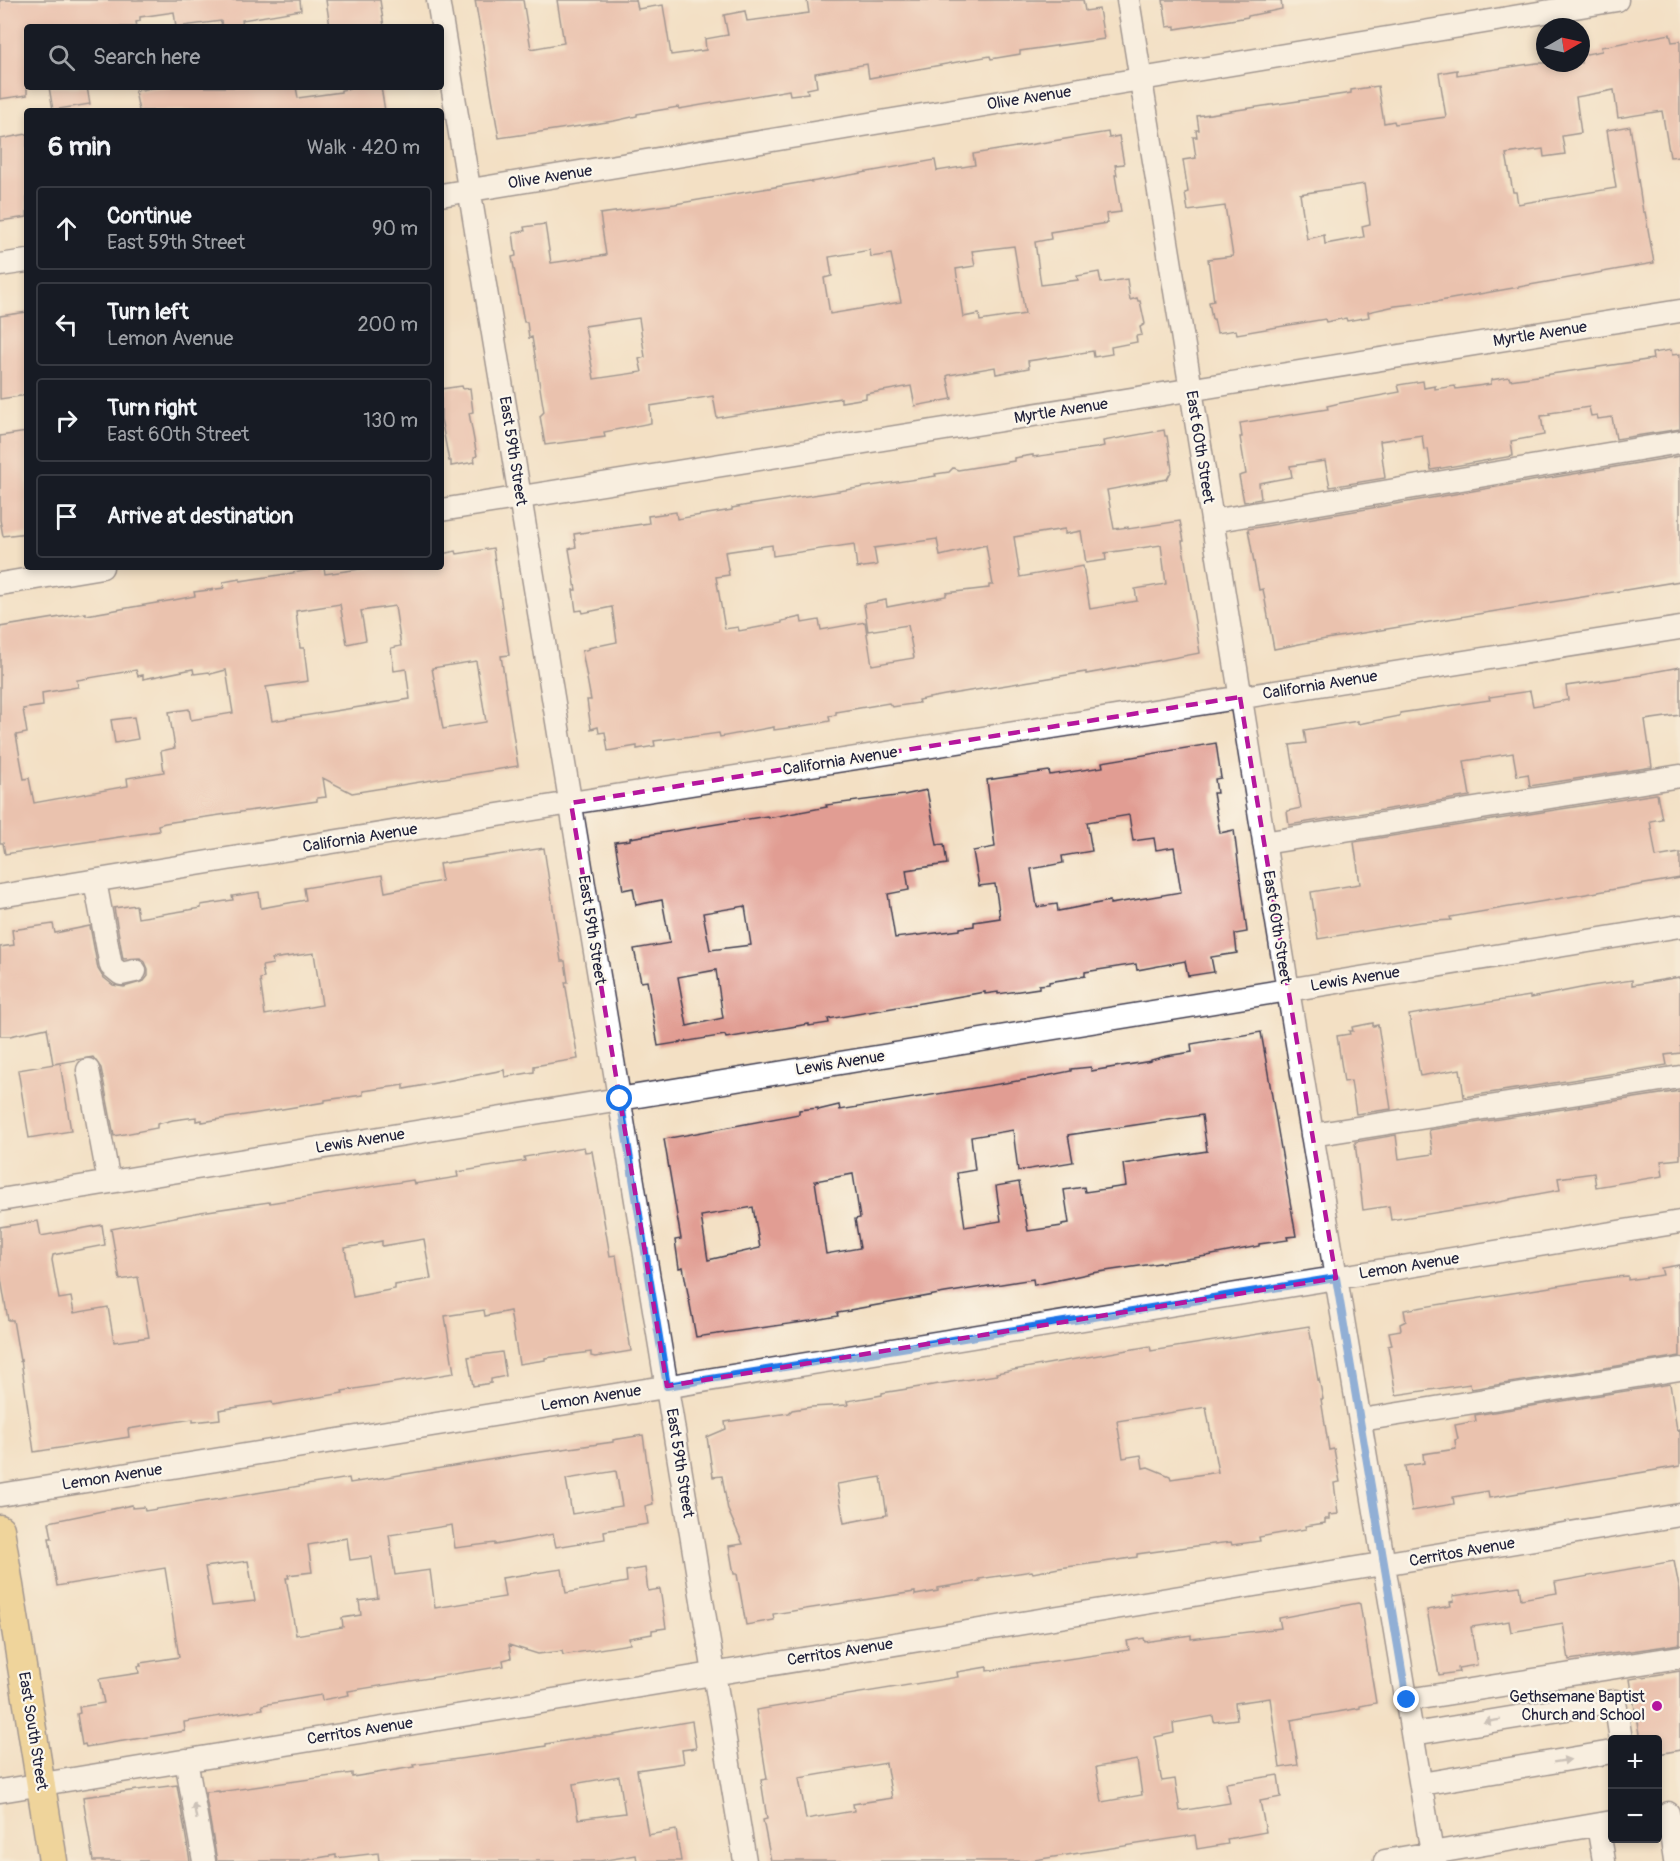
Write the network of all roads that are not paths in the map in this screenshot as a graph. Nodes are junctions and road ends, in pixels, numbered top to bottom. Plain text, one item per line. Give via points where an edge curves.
1 (438, 0) edge
2 (1128, 0) edge
3 (1617, 0) edge
4 (442, 24) edge
5 (444, 36) edge
6 (1141, 80) junction
7 (470, 190) junction
8 (444, 194) edge
9 (24, 261) edge
10 (0, 265) edge
11 (1680, 311) edge
12 (1191, 391) junction
13 (1680, 442) edge
14 (520, 497) junction
15 (444, 510) edge
16 (1212, 521) junction
17 (84, 570) edge
18 (0, 584) edge
19 (1680, 628) edge
20 (1240, 697) junction
21 (1680, 776) edge
22 (571, 803) junction
23 (1264, 843) junction
24 (94, 881) junction
25 (0, 896) edge
26 (1680, 926) edge
27 (135, 971) dead end
28 (1288, 990) junction
29 (88, 1070) dead end
30 (1680, 1077) edge
31 (620, 1099) junction
32 (1312, 1135) junction
33 (109, 1182) junction
34 (0, 1200) edge
35 (1680, 1222) edge
36 (1336, 1278) junction
37 (1680, 1369) edge
38 (667, 1386) junction
39 (1361, 1420) junction
40 (0, 1495) edge
41 (1680, 1515) edge
42 (0, 1529) edge
43 (1384, 1565) junction
44 (1680, 1657) edge
45 (713, 1673) junction
46 (1407, 1700) junction
47 (1413, 1734) junction
48 (1620, 1735) edge
49 (1608, 1753) edge
50 (186, 1760) junction
51 (42, 1784) junction
52 (1421, 1784) junction
53 (0, 1791) edge
54 (1668, 1813) edge
55 (1605, 1824) edge
56 (1432, 1853) junction
57 (53, 1861) edge
58 (204, 1861) edge
59 (745, 1861) edge
60 (1385, 1861) edge
61 (1604, 1861) edge
62 (1675, 1861) edge

1 - 4 street, East 59th Street
2 - 6 street, East 60th Street
3 - 6 street, Olive Avenue
5 - 7 street, East 59th Street
6 - 7 street, Olive Avenue
6 - 12 street, East 60th Street
7 - 8 street, Olive Avenue
7 - 14 street, East 59th Street
9 - 10 street
11 - 12 street, Myrtle Avenue
12 - 14 street, Myrtle Avenue
12 - 16 street, East 60th Street
13 - 16 street
14 - 15 street, Myrtle Avenue
14 - 22 street, East 59th Street
16 - 20 street, East 60th Street
17 - 18 street
19 - 20 street, California Avenue
20 - 22 street, California Avenue
20 - 23 street, East 60th Street
21 - 23 street
22 - 24 street, California Avenue
22 - 31 street, East 59th Street
23 - 28 street, East 60th Street
24 - 25 street, California Avenue
24 - 27 street via 111,966 121,974
26 - 28 street, Lewis Avenue
28 - 31 street, Lewis Avenue
28 - 32 street, East 60th Street
29 - 33 street
30 - 32 street
31 - 33 street, Lewis Avenue
31 - 38 street, East 59th Street
32 - 36 street, East 60th Street
33 - 34 street, Lewis Avenue
35 - 36 street, Lemon Avenue
36 - 38 street, Lemon Avenue
36 - 39 street, East 60th Street
37 - 39 street
38 - 40 street, Lemon Avenue
38 - 45 street, East 59th Street
39 - 43 street, East 60th Street
41 - 43 street, Cerritos Avenue
42 - 51 main road, East South Street
43 - 45 street, Cerritos Avenue
43 - 46 street, East 60th Street
44 - 46 street
45 - 50 street, Cerritos Avenue
45 - 59 street, East 59th Street
46 - 47 street, East 60th Street
48 -> 47 street via 1614,1701
47 - 52 street, East 60th Street
52 -> 49 street
50 - 51 street, Cerritos Avenue
58 -> 50 street
51 - 53 street, Cerritos Avenue
51 - 57 main road, East South Street
52 - 56 street, East 60th Street
54 - 62 street
55 - 56 street
55 - 61 street
56 - 60 street

